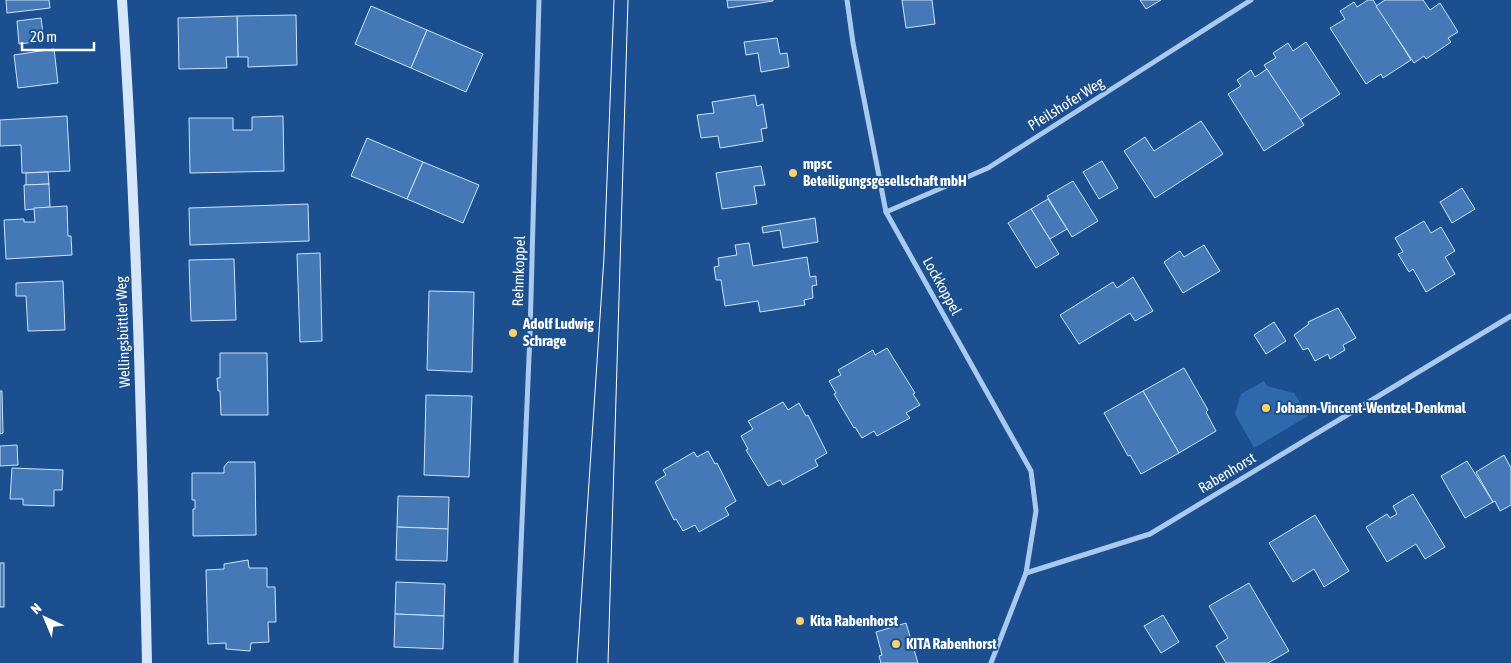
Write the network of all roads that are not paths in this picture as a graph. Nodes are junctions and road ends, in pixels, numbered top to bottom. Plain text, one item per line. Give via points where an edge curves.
1 (122, 0) edge
2 (539, 0) edge
3 (847, 0) edge
4 (1251, 0) edge
5 (886, 212) junction
6 (1511, 316) edge
7 (1026, 573) junction
8 (147, 663) edge
9 (516, 663) edge
10 (992, 663) edge

1 - 8 main road, Wellingsbüttler Weg via 138,298
2 - 9 street, Rehmkoppel via 530,334
3 - 5 street, Lockkoppel via 854,52
4 - 5 street, Pfeilshofer Weg via 988,168
5 - 7 street, Lockkoppel via 1031,471 1036,511
6 - 7 street, Rabenhorst via 1150,534
7 - 10 street

